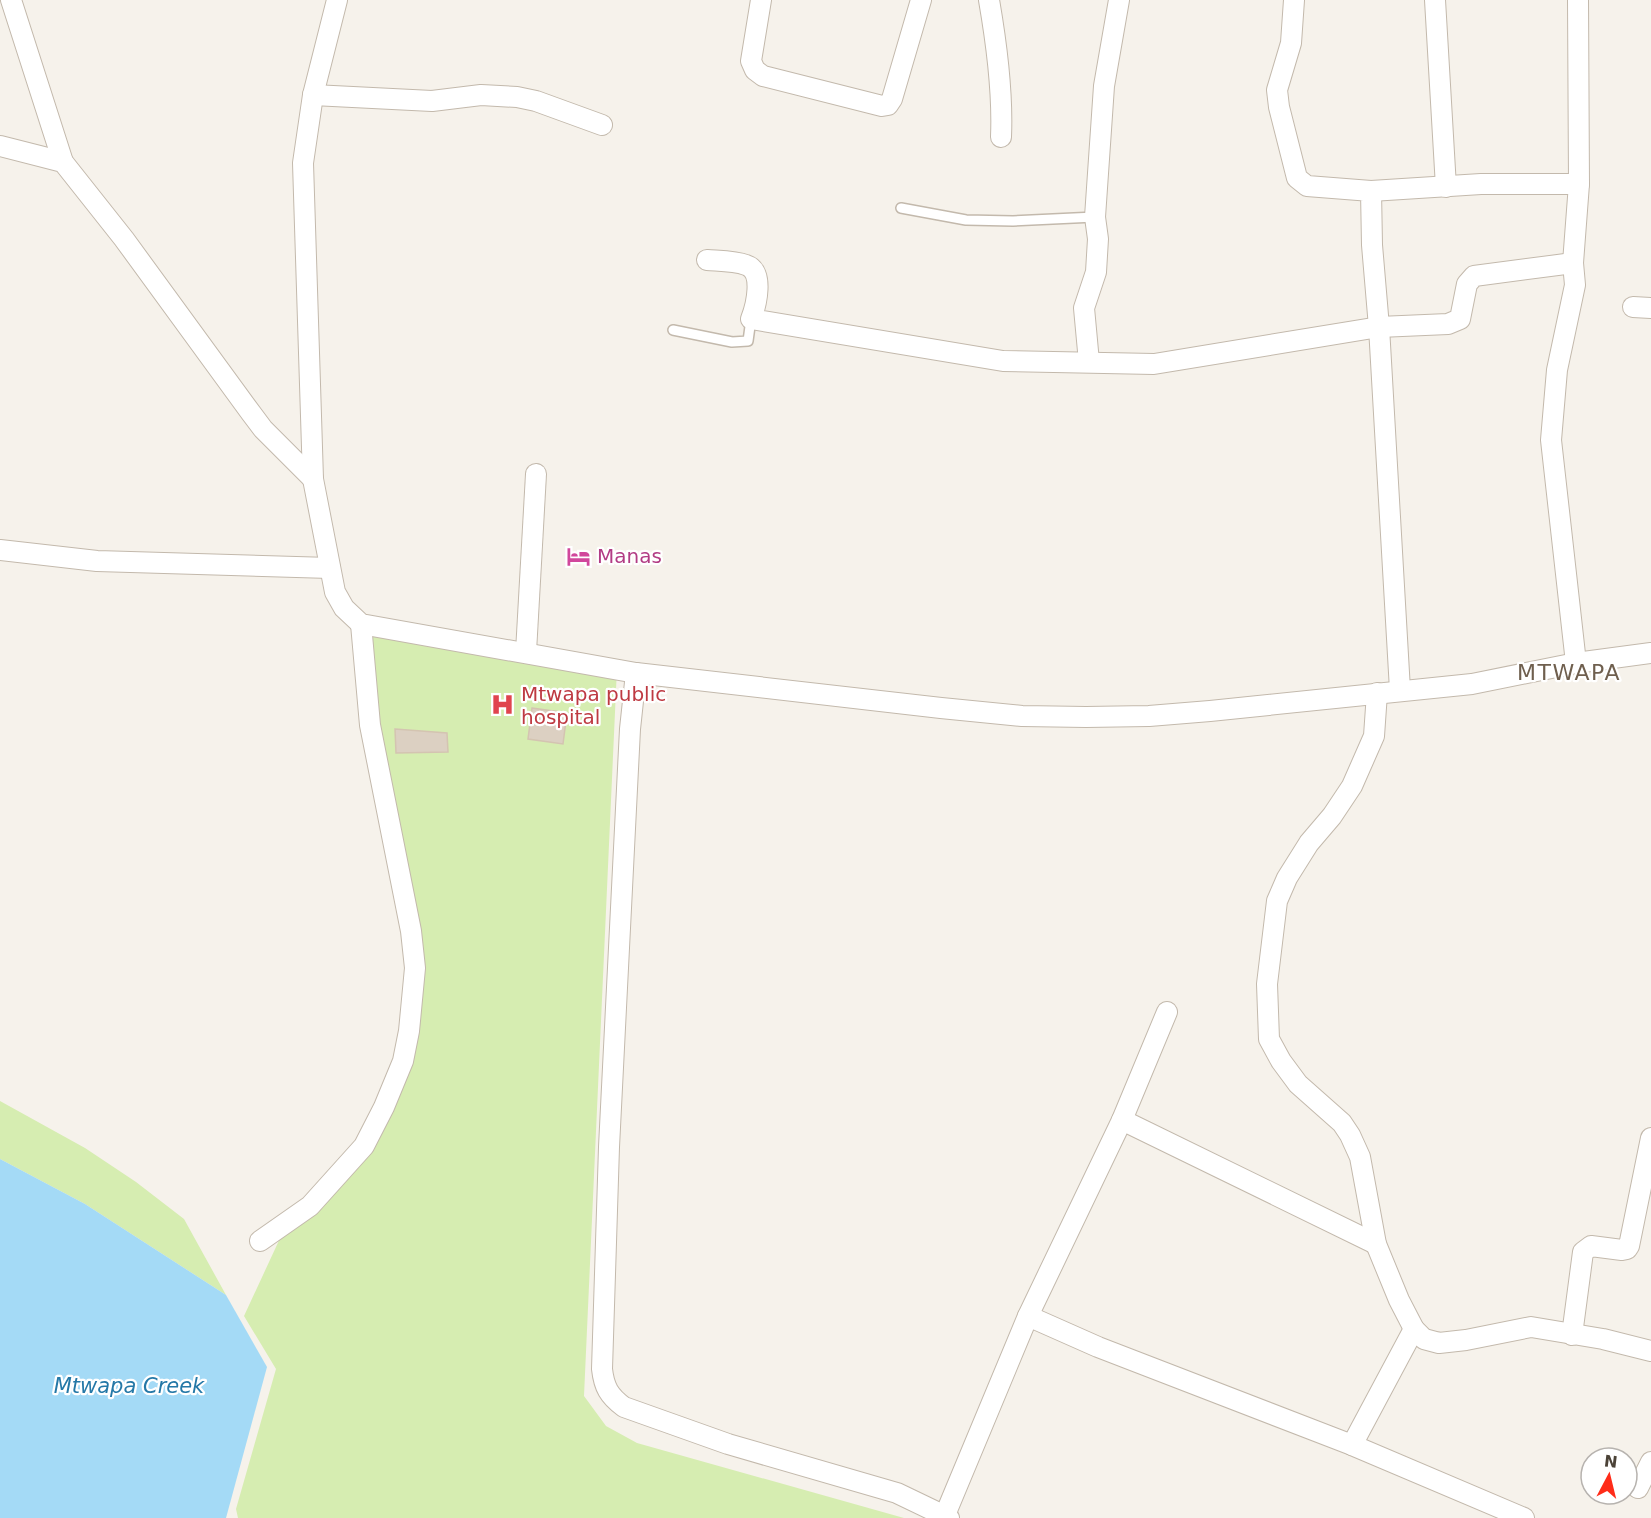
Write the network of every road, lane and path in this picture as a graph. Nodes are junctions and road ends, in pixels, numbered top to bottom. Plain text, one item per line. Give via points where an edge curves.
1 (11, 0) edge
2 (337, 0) edge
3 (761, 0) edge
4 (921, 0) edge
5 (989, 0) edge
6 (1119, 0) edge
7 (1294, 0) edge
8 (1436, 0) edge
9 (1578, 0) edge
10 (313, 95) junction
11 (602, 125) dead end
12 (1001, 137) dead end
13 (0, 146) edge
14 (63, 162) junction
15 (1579, 184) junction
16 (1446, 187) junction
17 (1371, 191) junction
18 (901, 208) dead end
19 (1095, 217) junction
20 (707, 260) dead end
21 (1573, 263) junction
22 (751, 319) junction
23 (1379, 327) junction
24 (674, 330) dead end
25 (1089, 362) junction
26 (536, 474) dead end
27 (313, 479) junction
28 (0, 550) edge
29 (330, 568) junction
30 (361, 624) junction
31 (526, 652) junction
32 (1651, 653) edge
33 (1576, 663) junction
34 (636, 673) junction
35 (1400, 690) junction
36 (1377, 693) junction
37 (1167, 1012) dead end
38 (1122, 1120) junction
39 (1651, 1138) edge
40 (260, 1241) dead end
41 (1376, 1244) junction
42 (1028, 1316) junction
43 (1414, 1329) junction
44 (1572, 1335) junction
45 (1651, 1351) edge
46 (1352, 1445) junction
47 (1651, 1462) edge
48 (1639, 1486) edge
49 (921, 1511) edge
50 (947, 1517) edge
51 (1524, 1518) edge

1 - 14 street
2 - 10 street
3 - 4 street via 751,61 755,70 763,76 882,106 892,99
5 - 12 street via 1003,101
6 - 19 street via 1104,86
7 - 17 street via 1291,43 1277,90 1297,178 1307,186
8 - 16 street
9 - 15 street
10 - 11 street via 432,101 481,95 517,97
10 - 27 street via 303,175
13 - 14 street
14 - 27 street via 257,421
15 - 16 street
15 - 21 street
16 - 17 street
17 - 23 street
18 - 19 lane via 966,220
19 - 25 street via 1096,272 1084,308
20 - 22 street via 752,268 757,277
21 - 23 street via 1474,276 1467,284 1460,320 1448,324
21 - 33 street via 1575,285 1557,370 1551,441
22 - 24 lane via 748,341 732,342
22 - 25 street via 1003,361
23 - 25 street via 1154,364
23 - 35 street
26 - 31 street
27 - 29 street
28 - 29 street via 97,561
29 - 30 street via 335,592 344,608
30 - 31 street
30 - 40 street via 370,725 411,931 415,968 409,1031 403,1061 364,1146 310,1206
31 - 34 street
32 - 33 street
33 - 35 street via 1472,684
34 - 36 street via 919,706 1043,716 1149,716
34 - 49 street via 609,1147 603,1381 614,1400 624,1407 728,1444 897,1493
35 - 36 street
36 - 41 street via 1374,736 1352,786 1309,843 1277,900 1267,984 1269,1040 1298,1084 1350,1135 1360,1156
37 - 38 street
38 - 41 street
38 - 42 street
39 - 44 street via 1629,1246 1622,1250 1591,1246 1583,1252
41 - 43 street
42 - 46 street
42 - 50 street
43 - 44 street via 1424,1339 1439,1343 1532,1327
43 - 46 street
44 - 45 street
46 - 51 street
47 - 48 street
49 - 50 street

